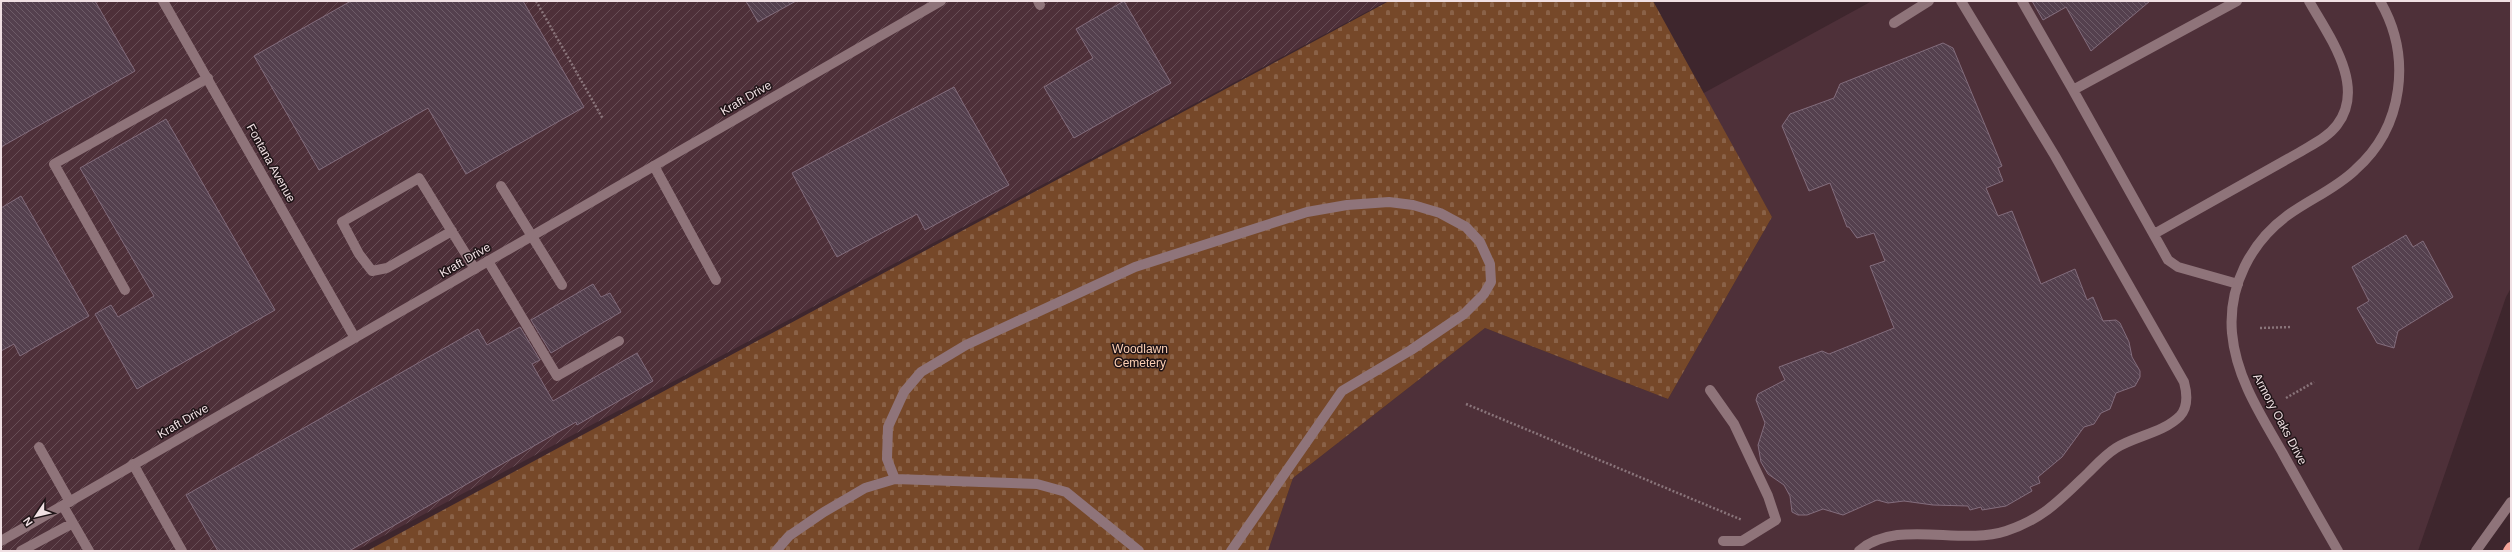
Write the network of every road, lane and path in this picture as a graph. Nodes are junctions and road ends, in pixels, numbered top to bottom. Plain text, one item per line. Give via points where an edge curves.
1 (163, 1) edge
2 (536, 1) edge
3 (941, 1) edge
4 (1929, 1) edge
5 (1961, 1) edge
6 (2022, 1) edge
7 (2237, 1) edge
8 (2309, 1) edge
9 (2380, 1) edge
10 (1894, 23) dead end
11 (208, 78) junction
12 (2073, 90) junction
13 (603, 119) dead end
14 (654, 166) junction
15 (501, 186) dead end
16 (452, 231) junction
17 (2154, 234) junction
18 (532, 237) junction
19 (488, 261) junction
20 (475, 269) junction
21 (716, 280) dead end
22 (2238, 284) junction
23 (562, 285) dead end
24 (125, 290) dead end
25 (2292, 327) dead end
26 (2260, 328) dead end
27 (355, 338) junction
28 (619, 341) dead end
29 (2314, 382) dead end
30 (1710, 390) dead end
31 (2286, 398) dead end
32 (1466, 404) dead end
33 (39, 448) dead end
34 (133, 464) junction
35 (895, 479) junction
36 (2511, 502) edge
37 (66, 504) junction
38 (1742, 520) dead end
39 (73, 523) junction
40 (1, 541) edge
41 (1723, 541) dead end
42 (2511, 548) edge
43 (21, 551) edge
44 (89, 551) edge
45 (182, 551) edge
46 (776, 551) edge
47 (1139, 551) edge
48 (1230, 551) edge
49 (1859, 551) edge
50 (2338, 551) edge
51 (2476, 551) edge
52 (2509, 551) edge

1 - 11 street, Fontana Avenue
2 - 13 path
3 - 14 street, Kraft Drive
4 - 10 street
5 - 49 street via 2055,156 2184,382 2186,405 2181,415 2172,422 2114,450 2053,507 2028,523 1986,536 1890,536 1872,542
6 - 12 street
7 - 12 street
8 - 17 street via 2340,56 2346,74 2346,103 2337,126 2321,140
9 - 22 street, Armory Oaks Drive via 2394,34 2399,62 2398,92 2383,135 2355,170 2272,228 2249,257
11 - 24 street via 54,164
11 - 27 street, Fontana Avenue
12 - 17 street
14 - 18 street, Kraft Drive
14 - 21 street
15 - 18 street
16 - 16 street via 419,178 342,222 359,254 372,271 387,268
16 - 20 street
17 - 22 street via 2172,265
18 - 19 street, Kraft Drive
18 - 23 street
19 - 20 street, Kraft Drive
19 - 28 street via 557,376
20 - 27 street, Kraft Drive
22 - 50 street, Armory Oaks Drive via 2232,311 2232,331 2238,367 2258,409
25 - 26 path
27 - 34 street, Kraft Drive
29 - 31 path
30 - 41 street via 1734,424 1768,496 1776,520 1742,540
32 - 38 path
33 - 37 street
34 - 37 street, Kraft Drive
34 - 45 street
35 - 46 street via 865,488 824,512 789,536
35 - 47 street via 1037,484 1066,492
35 - 48 street via 887,459 888,427 904,392 921,372 966,344 1135,267 1307,212 1347,205 1383,202 1414,206 1440,213 1466,227 1480,242 1490,264 1491,282 1479,301 1444,328 1342,391
36 - 51 street
37 - 39 street
37 - 40 street, Kraft Drive
39 - 43 street
39 - 44 street
42 - 52 highway

